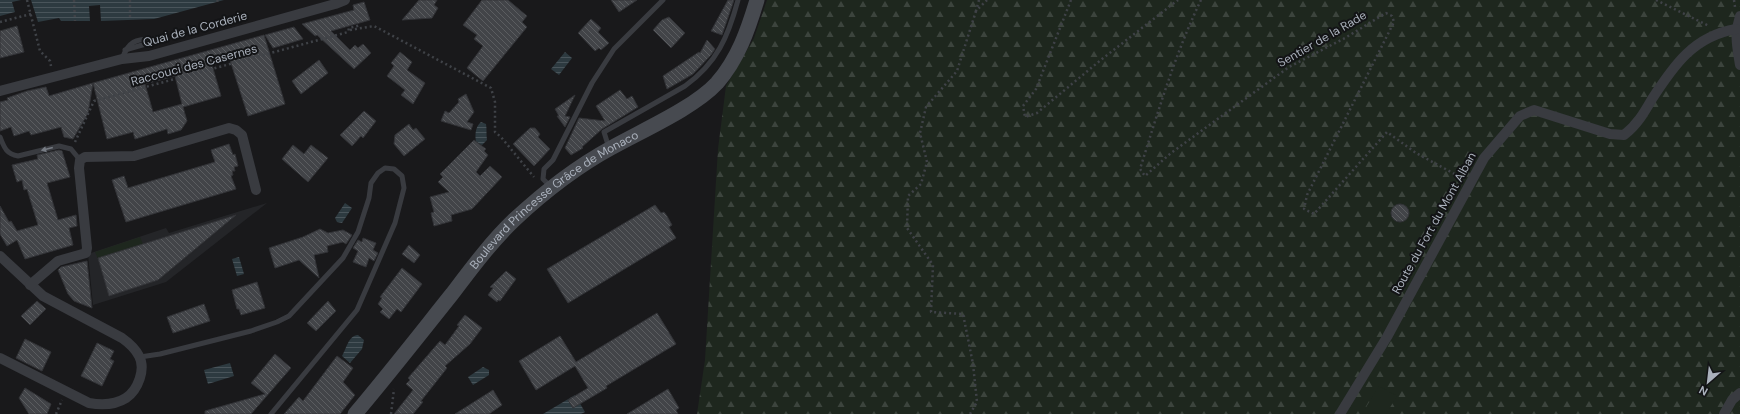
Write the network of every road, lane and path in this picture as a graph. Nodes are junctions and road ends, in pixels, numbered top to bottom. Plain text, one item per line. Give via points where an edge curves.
1 (28, 0) edge
2 (74, 0) edge
3 (130, 0) edge
4 (345, 0) edge
5 (663, 0) edge
6 (738, 0) edge
7 (757, 0) edge
8 (979, 0) edge
9 (987, 0) edge
10 (1071, 0) edge
11 (1178, 0) edge
12 (1201, 0) edge
13 (1656, 0) edge
14 (976, 11) junction
15 (31, 14) junction
16 (1740, 16) edge
17 (130, 20) dead end
18 (75, 21) dead end
19 (0, 22) edge
20 (361, 26) dead end
21 (1736, 29) junction
22 (350, 30) junction
23 (1720, 32) junction
24 (124, 54) junction
25 (1740, 65) edge
26 (54, 76) junction
27 (1, 89) edge
28 (0, 137) edge
29 (71, 149) junction
30 (609, 149) junction
31 (80, 160) junction
32 (1470, 182) junction
33 (547, 183) junction
34 (256, 190) dead end
35 (0, 256) edge
36 (30, 285) junction
37 (140, 357) junction
38 (0, 358) edge
39 (384, 378) junction
40 (66, 392) junction
41 (1740, 393) edge
42 (56, 414) edge
43 (271, 414) edge
44 (355, 414) edge
45 (391, 414) edge
46 (970, 414) edge
47 (1340, 414) edge
48 (1724, 414) edge

1 - 15 path
2 - 18 path
3 - 17 path
4 - 24 street, Quai de la Corderie via 149,56
5 - 33 lane via 614,49 592,83 554,160 544,169
6 - 30 lane via 730,29 709,65 696,78 604,132
7 - 30 main road, Boulevard Princesse Grâce de Monaco via 739,52 715,85 675,113
8 - 14 path
9 - 14 path
10 - 11 path via 1036,89 1023,106 1025,117 1037,113
12 - 32 path, Sentier de la Rade via 1169,77 1140,169 1144,176 1171,153 1289,67 1386,13 1392,16 1394,22 1307,195 1304,209 1314,214 1387,132 1416,153
13 - 23 path
14 - 46 path via 957,71 926,107 920,134 927,162 921,184 908,196 907,228 933,265 931,312 963,314 973,364 977,402
15 - 19 path
15 - 26 path via 40,51 50,61
16 - 21 street
20 - 22 path via 349,28
21 - 23 street, Route du Fort du Mont Alban
21 - 25 street
22 - 29 path, Raccouci des Casernes via 94,101
22 - 33 path via 374,26 491,88 495,102 495,132 534,177
23 - 32 street, Route du Fort du Mont Alban via 1700,42 1670,72 1635,127 1624,135 1610,134 1534,110 1520,116 1484,158
24 - 24 lane via 149,43 154,39 130,43
24 - 26 street, Quai de la Corderie
26 - 27 street, Quai de la Corderie
29 -> 28 lane via 59,146 18,156 11,155
29 - 31 lane
30 - 33 main road, Boulevard Princesse Grâce de Monaco via 573,172
31 - 34 street via 91,156 141,155 229,128 242,135
31 - 36 street via 86,253 58,261
32 - 47 street, Route du Fort du Mont Alban via 1387,337
33 - 39 main road, Boulevard Princesse Grâce de Monaco via 497,237
35 - 36 street
36 - 37 street via 55,303 122,338 133,346
37 - 40 street via 140,378 126,398 100,405 89,403
37 - 43 lane via 251,331 289,316 343,258 358,232 371,183 378,173 385,168 394,169 402,176 404,188 401,202 395,223 357,310
38 - 40 street
39 - 44 main road, Boulevard Princesse Grâce de Monaco
39 - 45 path via 395,384
40 - 42 path
41 - 48 street via 1732,400

